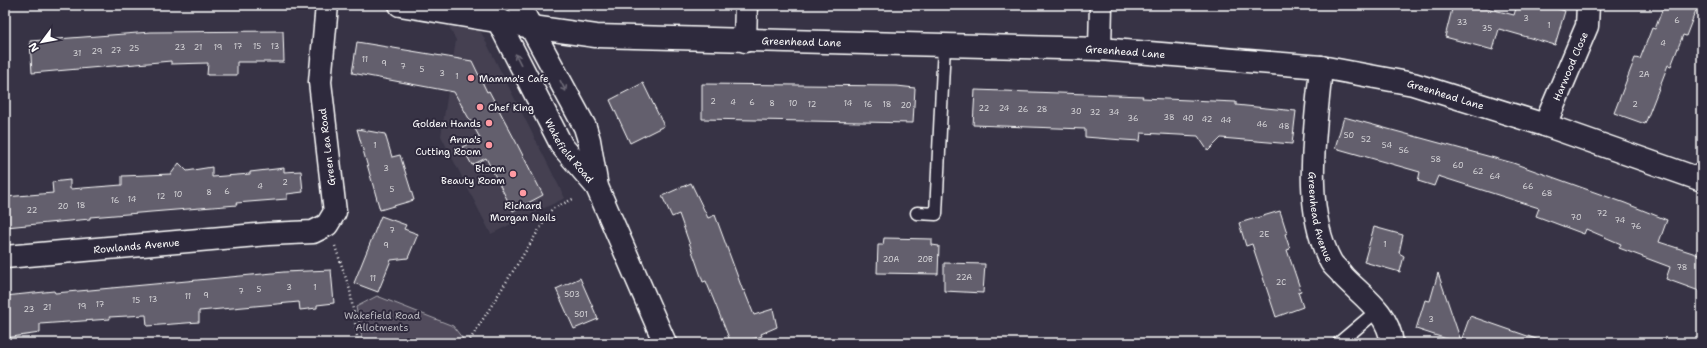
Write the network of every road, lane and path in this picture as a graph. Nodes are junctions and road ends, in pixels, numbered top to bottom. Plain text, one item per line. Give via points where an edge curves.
1 (327, 5) edge
2 (400, 5) edge
3 (519, 5) edge
4 (746, 5) edge
5 (1101, 5) edge
6 (1588, 5) edge
7 (494, 13) edge
8 (532, 27) junction
9 (745, 41) junction
10 (944, 45) junction
11 (1100, 49) junction
12 (1321, 67) junction
13 (1545, 125) junction
14 (1702, 180) edge
15 (597, 186) junction
16 (917, 213) dead end
17 (327, 225) junction
18 (5, 257) edge
19 (1378, 310) junction
20 (358, 343) edge
21 (468, 343) edge
22 (665, 343) edge
23 (1339, 343) edge
24 (1392, 343) edge

1 - 17 main road, Green Lea Road via 320,82 335,212
2 - 7 main road, Greenhead Lane
3 - 8 main road, Wakefield Road
4 - 9 main road
5 - 11 main road
6 - 13 main road, Harwood Close via 1587,26
7 - 8 main road, Greenhead Lane
15 -> 7 main road, Wakefield Road via 562,146
8 - 9 main road, Greenhead Lane via 596,36
8 -> 15 main road, Wakefield Road via 585,127
9 - 10 main road, Greenhead Lane
10 - 11 main road, Greenhead Lane
10 - 16 lane via 936,214
11 - 12 main road, Greenhead Lane
12 - 13 main road, Greenhead Lane via 1413,84
12 - 19 main road, Greenhead Avenue via 1313,166 1314,203 1320,234 1332,263
13 - 14 main road, Greenhead Lane
15 - 21 path via 552,209
15 - 22 main road, Wakefield Road
17 - 18 main road, Rowlands Avenue via 313,232
17 - 20 path via 350,290
19 - 23 lane
19 - 24 main road, Greenhead Avenue via 1390,332

